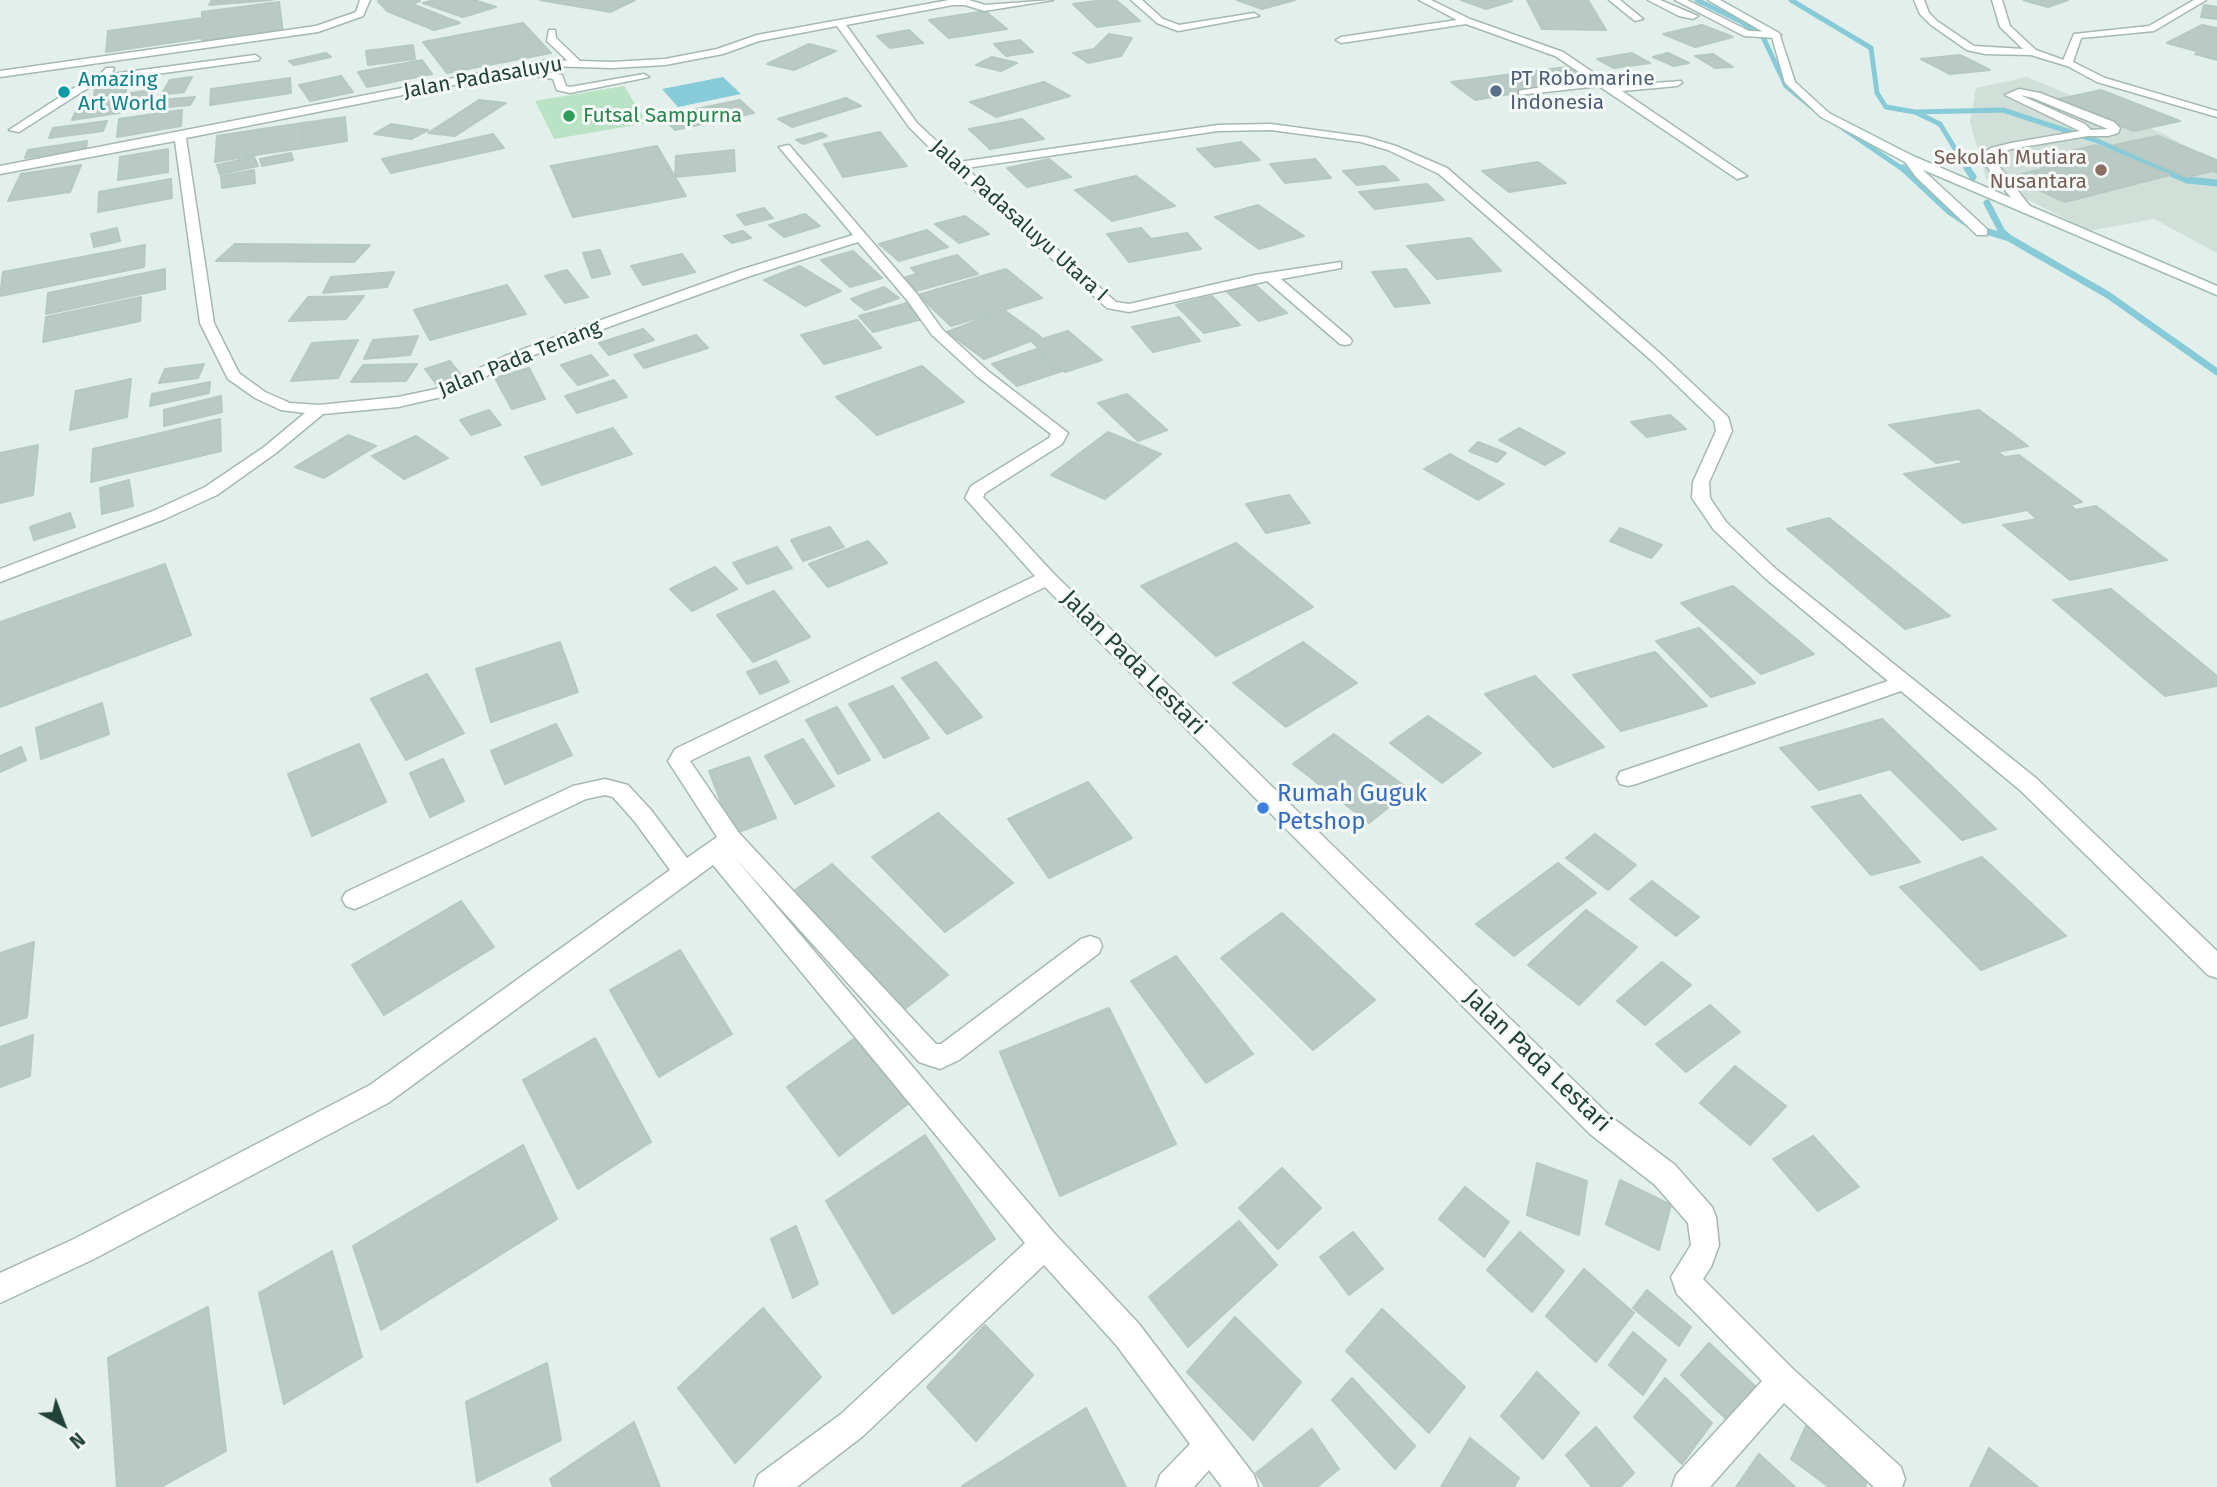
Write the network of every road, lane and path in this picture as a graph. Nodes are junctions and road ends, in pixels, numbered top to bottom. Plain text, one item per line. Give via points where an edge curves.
1 (365, 0) edge
2 (1048, 0) edge
3 (1136, 0) edge
4 (1424, 0) edge
5 (1614, 0) edge
6 (1653, 0) edge
7 (1680, 0) edge
8 (1713, 0) edge
9 (1919, 0) edge
10 (1997, 0) edge
11 (2200, 0) edge
12 (1706, 13) junction
13 (1254, 16) dead end
14 (1638, 19) dead end
15 (1468, 20) junction
16 (839, 22) junction
17 (552, 32) dead end
18 (1767, 35) junction
19 (255, 40) junction
20 (1341, 40) dead end
21 (2032, 52) junction
22 (117, 59) junction
23 (575, 62) junction
24 (2067, 63) junction
25 (508, 70) junction
26 (0, 74) edge
27 (644, 77) dead end
28 (103, 78) junction
29 (1602, 82) junction
30 (1677, 83) dead end
31 (1612, 89) junction
32 (1522, 93) dead end
33 (2217, 114) edge
34 (15, 130) dead end
35 (2088, 133) junction
36 (180, 137) junction
37 (785, 147) dead end
38 (1909, 159) junction
39 (955, 166) junction
40 (0, 170) edge
41 (1741, 176) dead end
42 (2026, 209) junction
43 (1982, 232) dead end
44 (860, 237) junction
45 (1336, 265) dead end
46 (1271, 277) junction
47 (2217, 291) edge
48 (1345, 341) dead end
49 (319, 410) junction
50 (0, 576) edge
51 (1047, 578) junction
52 (1904, 683) junction
53 (1628, 778) dead end
54 (723, 845) junction
55 (685, 873) junction
56 (354, 899) dead end
57 (1090, 946) dead end
58 (2217, 967) edge
59 (1045, 1244) junction
60 (0, 1288) edge
61 (1783, 1381) junction
62 (1210, 1445) junction
63 (1889, 1479) dead end
64 (770, 1487) edge
65 (1171, 1487) edge
66 (1242, 1487) edge
67 (1688, 1487) edge

1 - 19 street via 360,14 343,22
2 - 16 street, Jalan Padasaluyu via 984,8 959,1
3 - 13 street via 1160,21 1178,28
4 - 15 street
5 - 14 street
6 - 12 street via 1682,14
7 - 12 street
8 - 18 street
9 - 21 street via 1934,23 1971,48
10 - 21 street via 2005,27
11 - 24 street via 2151,29 2077,36
12 - 18 street via 1747,34
15 - 20 street
15 - 29 street via 1559,54
16 - 23 street, Jalan Padasaluyu via 757,38 686,59 637,65
16 - 39 street, Jalan Padasaluyu Utara I via 913,125
17 - 23 street via 551,39
18 - 38 street via 1790,83 1825,114
19 - 22 street
19 - 28 street via 255,62
21 - 24 street
22 - 26 street
22 - 28 street
23 - 25 street, Jalan Padasaluyu
24 - 33 street via 2110,83
25 - 27 street via 558,77 561,88 570,90
25 - 36 street, Jalan Padasaluyu
28 - 34 street
29 - 31 street
29 - 32 street
30 - 31 street
31 - 41 street
35 - 35 street via 2081,126 2010,95 2036,95 2114,128 2108,133
35 - 42 street via 1989,154
36 - 40 street, Jalan Padasaluyu
36 - 49 street, Jalan Pada Tenang via 207,323 233,376 287,407
37 - 44 street, Jalan Pada Lestari
38 - 42 street
38 - 43 street
39 - 46 street, Jalan Padasaluyu Utara I via 1103,300 1118,307
39 - 52 street via 1114,141 1246,127 1300,129 1362,139 1443,171 1722,420 1724,431 1701,482 1701,498 1710,515 1771,574
42 - 47 street
44 - 49 street, Jalan Pada Tenang via 609,322 510,359 441,393
44 - 51 street, Jalan Pada Lestari via 937,331 983,374 1060,433 1056,441 973,495
45 - 46 street, Jalan Padasaluyu Utara I
46 - 48 street
49 - 50 street via 211,491
51 - 54 street via 682,754 679,761
51 - 61 street, Jalan Pada Lestari via 1600,1125 1665,1175 1702,1217 1705,1245 1686,1284
52 - 53 street
52 - 58 street via 2029,785
54 - 55 street
54 - 57 street via 928,1055 940,1057 950,1052
54 - 59 street
55 - 56 street via 620,790 605,787 581,792
55 - 60 street via 379,1094 84,1249
59 - 62 street via 1128,1335
59 - 64 street via 852,1426
61 - 63 street
61 - 67 street
62 - 65 street
62 - 66 street

